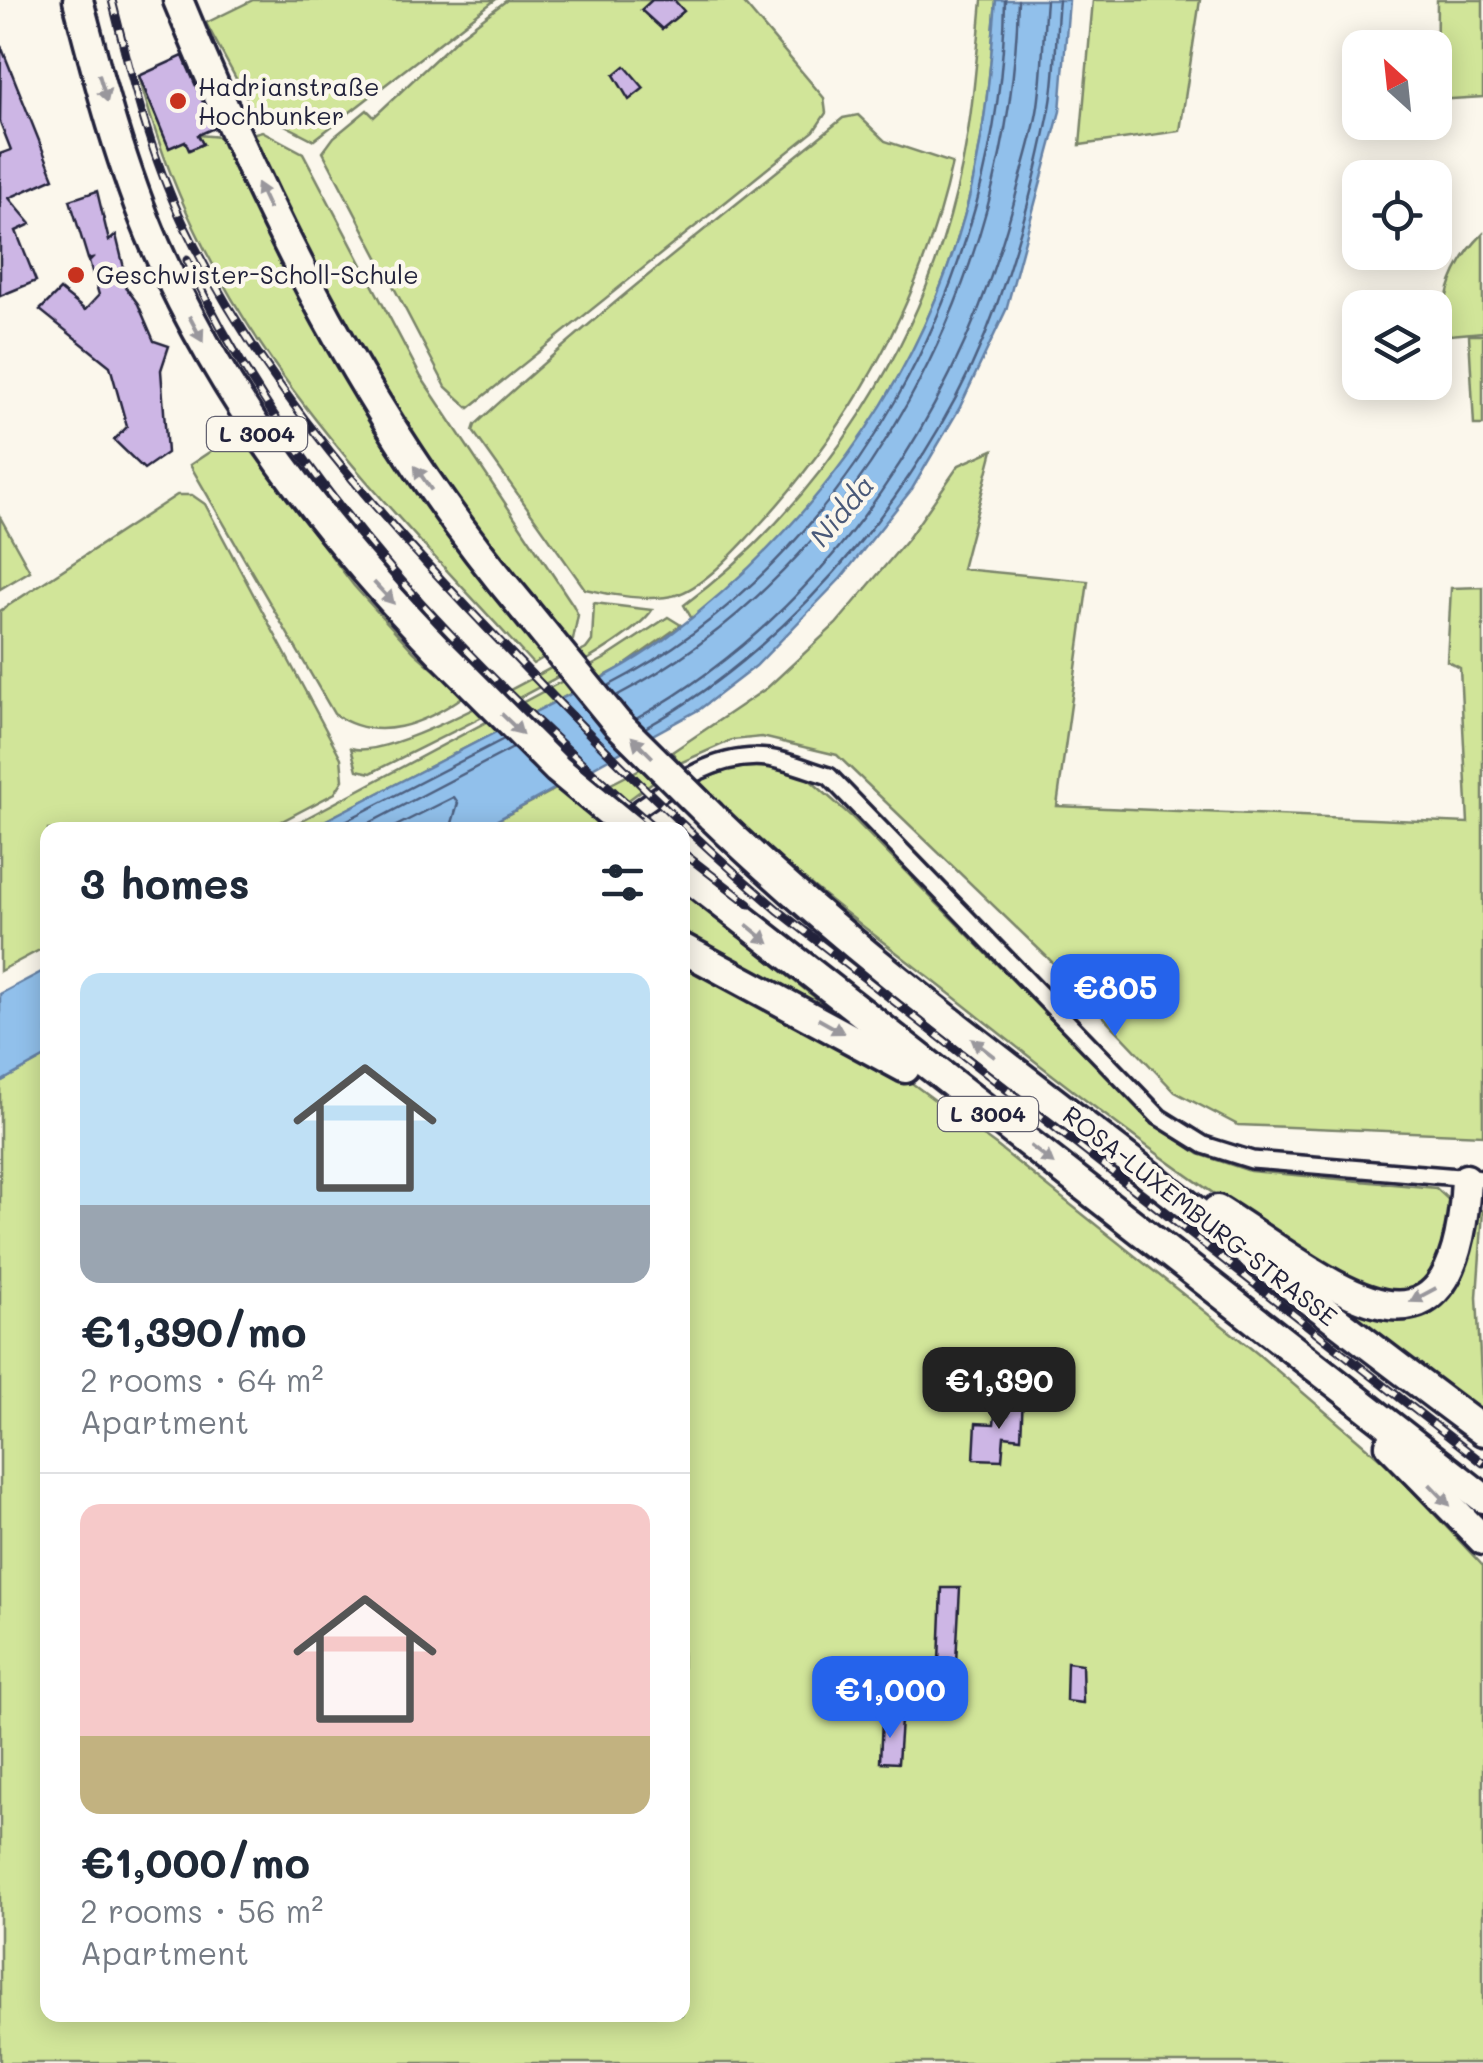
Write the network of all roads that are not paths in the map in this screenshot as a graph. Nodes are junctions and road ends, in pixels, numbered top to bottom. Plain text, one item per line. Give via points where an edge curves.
1 (78, 0) edge
2 (178, 0) edge
3 (620, 822) edge
4 (621, 822) edge
5 (690, 878) edge
6 (690, 952) edge
7 (1011, 1131) junction
8 (1116, 1150) junction
9 (1475, 1179) edge
10 (1296, 1354) junction
11 (1483, 1432) edge
12 (1483, 1498) edge
13 (1483, 1540) edge

1 -> 4 highway, L 3004, bridge via 154,244 256,432 363,570 557,769
8 -> 2 highway, ROSA-LUXEMBURG-STRASSE / L 3004, bridge via 793,895 617,723 474,549 314,301
3 - 9 street via 724,759 769,758 828,776 1174,1126 1252,1160
5 -> 7 highway, ROSA-LUXEMBURG-STRASSE / L 3004
6 -> 7 highway
7 -> 10 highway, ROSA-LUXEMBURG-STRASSE / L 3004
9 -> 8 highway via 1454,1267 1423,1299 1385,1306 1362,1302
8 - 11 highway, ROSA-LUXEMBURG-STRASSE / L 3004
10 - 12 highway, ROSA-LUXEMBURG-STRASSE / L 3004
10 -> 13 highway

